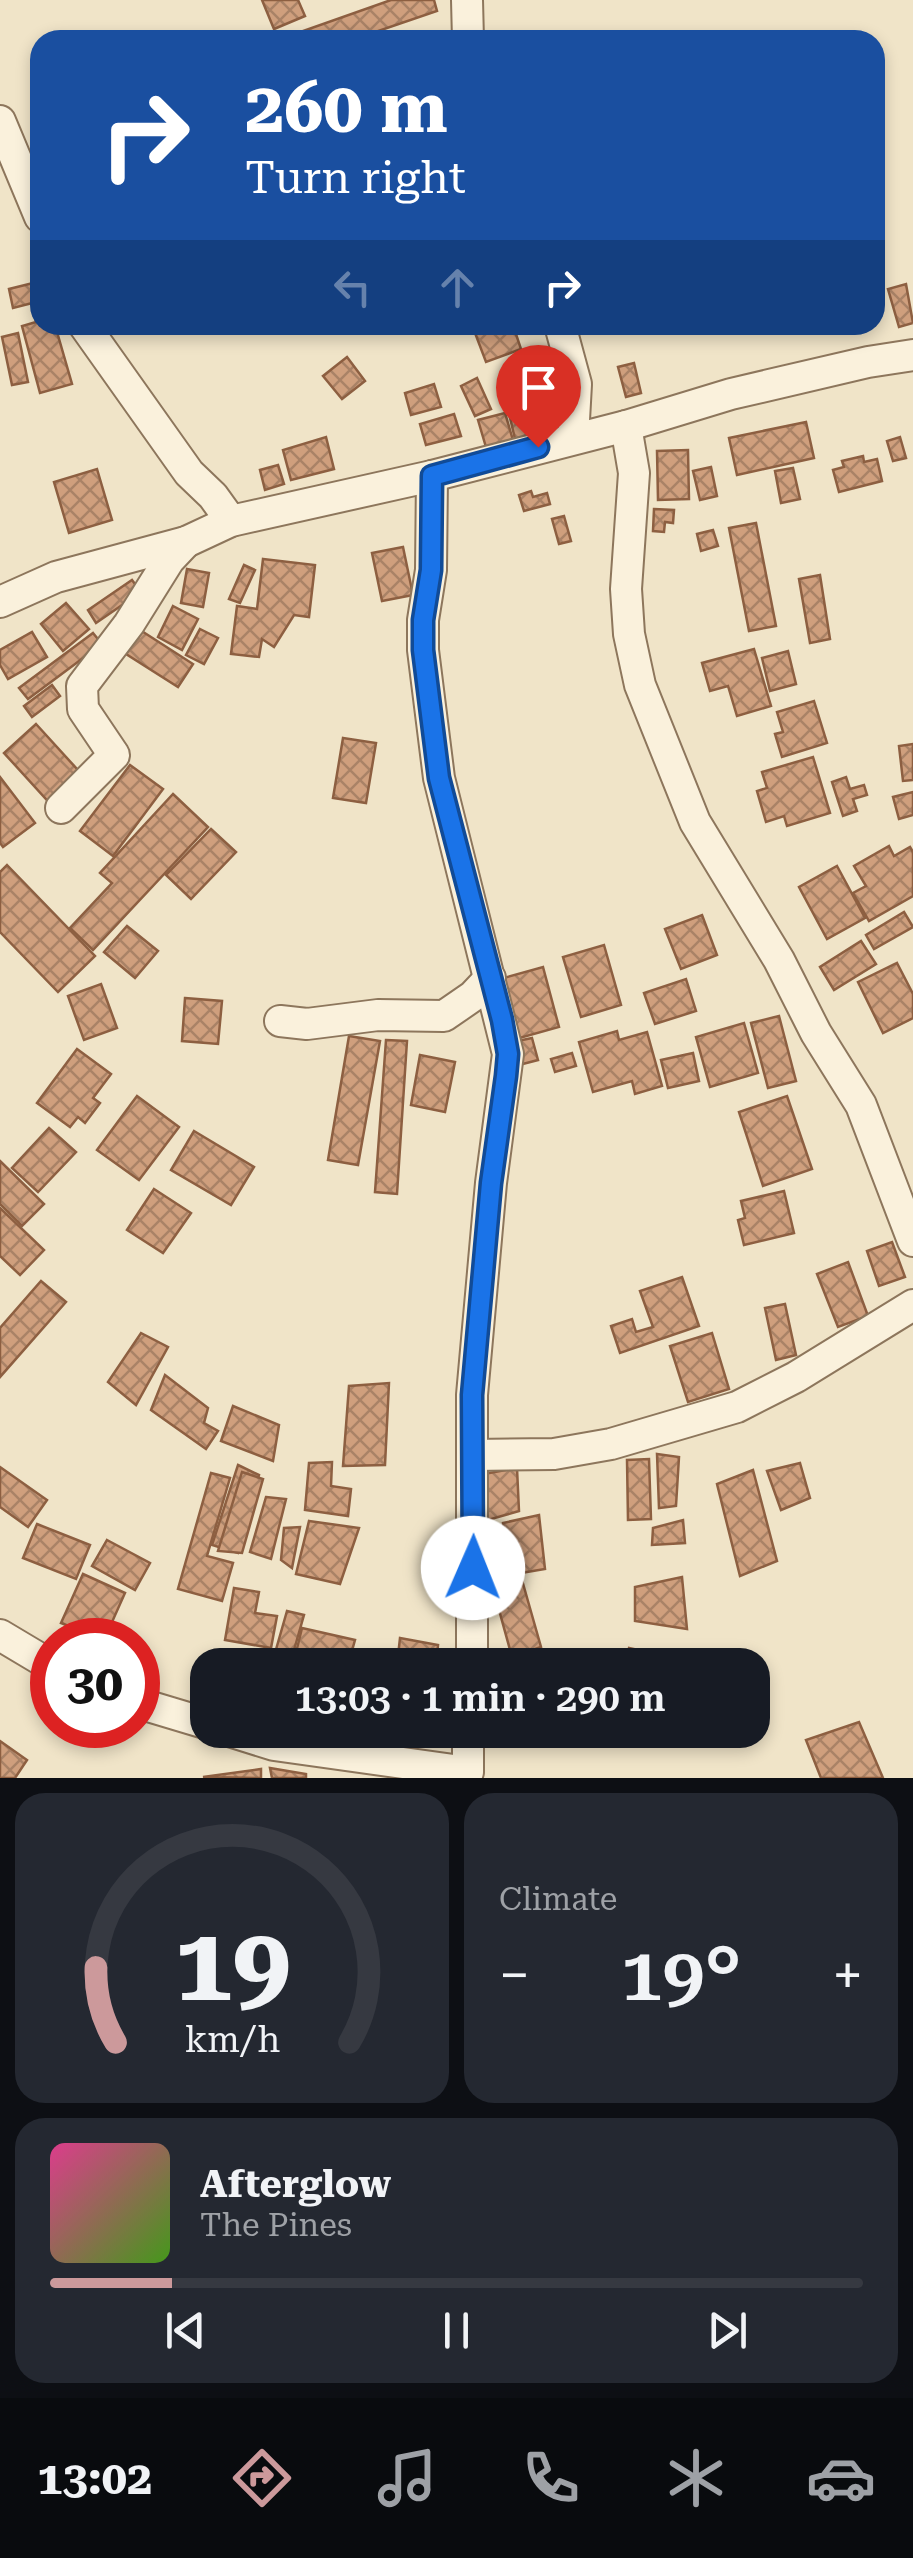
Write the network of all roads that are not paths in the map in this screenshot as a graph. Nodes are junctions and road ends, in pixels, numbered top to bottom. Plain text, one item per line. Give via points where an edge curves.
1 (467, 0) edge
2 (468, 30) edge
3 (0, 121) edge
4 (8, 160) edge
5 (30, 199) edge
6 (91, 335) edge
7 (563, 335) edge
8 (913, 356) edge
9 (626, 426) junction
10 (573, 438) junction
11 (432, 476) junction
12 (231, 522) junction
13 (186, 542) junction
14 (0, 602) edge
15 (61, 808) dead end
16 (490, 978) junction
17 (280, 1022) dead end
18 (913, 1241) edge
19 (913, 1305) edge
20 (473, 1455) junction
21 (0, 1635) edge
22 (472, 1648) edge
23 (30, 1653) edge
24 (160, 1710) edge
25 (190, 1719) edge
26 (296, 1748) edge
27 (468, 1748) edge

1 - 2 street
3 - 4 street
4 - 5 street
6 - 12 street
7 - 10 street via 576,384
8 - 9 street via 731,394
9 - 10 street
9 - 18 street via 634,474 626,588 640,686 695,822 861,1105
10 - 11 street
11 - 12 street
11 - 16 street via 423,650 446,814
12 - 13 street
13 - 14 street via 56,577
13 - 15 street via 82,686 83,709 114,755
16 - 17 street via 444,1016
16 - 20 street via 508,1054 491,1183
19 - 20 street via 737,1408 592,1448
20 - 22 street
21 - 23 street
24 - 25 street
26 - 27 street via 468,1772

